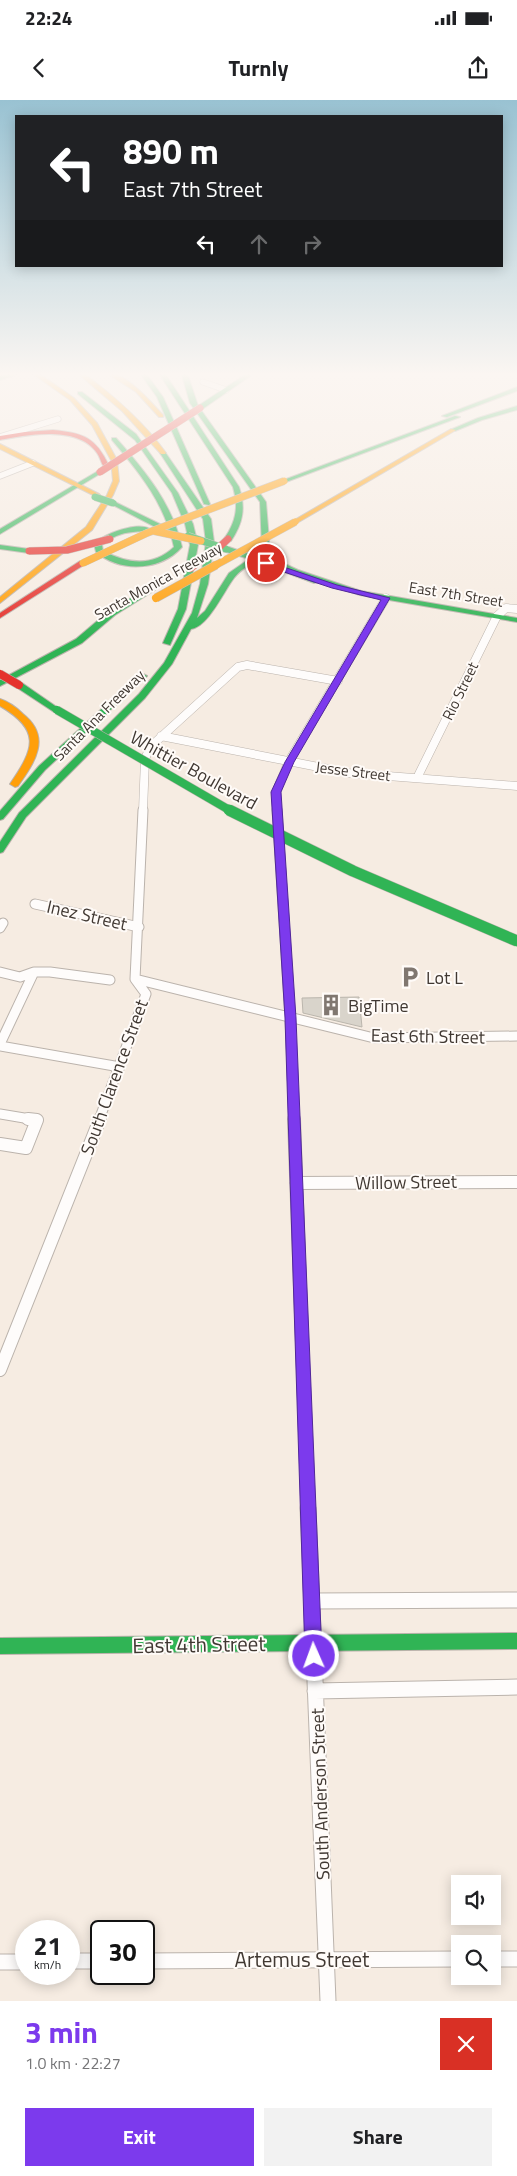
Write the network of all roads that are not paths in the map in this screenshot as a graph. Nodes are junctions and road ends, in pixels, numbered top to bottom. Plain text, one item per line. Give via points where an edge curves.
1 (29, 461) edge
2 (104, 461) edge
3 (114, 461) edge
4 (118, 461) edge
5 (131, 461) edge
6 (152, 461) edge
7 (169, 461) edge
8 (188, 461) edge
9 (218, 461) edge
10 (233, 461) edge
11 (335, 461) edge
12 (340, 461) edge
13 (399, 461) edge
14 (33, 463) junction
15 (323, 467) junction
16 (0, 476) edge
17 (78, 485) junction
18 (103, 499) junction
19 (51, 502) junction
20 (218, 506) junction
21 (207, 520) junction
22 (0, 532) edge
23 (177, 536) edge
24 (177, 536) edge
25 (177, 536) edge
26 (177, 536) edge
27 (201, 541) junction
28 (227, 544) junction
29 (0, 547) edge
30 (253, 559) junction
31 (317, 581) junction
32 (386, 598) junction
33 (0, 601) edge
34 (517, 609) edge
35 (0, 616) edge
36 (497, 616) junction
37 (517, 620) edge
38 (186, 632) junction
39 (79, 641) junction
40 (0, 674) edge
41 (338, 681) junction
42 (0, 683) edge
43 (0, 702) edge
44 (161, 736) junction
45 (290, 762) junction
46 (417, 778) junction
47 (517, 786) edge
48 (0, 803) edge
49 (0, 817) edge
50 (0, 850) edge
51 (35, 904) dead end
52 (139, 927) junction
53 (517, 941) edge
54 (0, 972) edge
55 (34, 972) junction
56 (135, 979) junction
57 (110, 980) dead end
58 (290, 1018) junction
59 (517, 1036) edge
60 (0, 1045) edge
61 (120, 1067) junction
62 (0, 1114) edge
63 (0, 1144) edge
64 (517, 1182) edge
65 (296, 1184) junction
66 (0, 1370) edge
67 (517, 1600) edge
68 (312, 1601) junction
69 (517, 1642) edge
70 (313, 1643) junction
71 (0, 1646) edge
72 (517, 1687) edge
73 (315, 1691) junction
74 (326, 1959) junction
75 (451, 1959) edge
76 (501, 1959) edge
77 (517, 1959) edge
78 (155, 1960) edge
79 (0, 1962) edge
80 (15, 1962) edge
81 (328, 2001) edge

1 - 14 main road, East 7th Street
2 - 18 main road via 108,476
3 - 18 main road via 116,481
4 - 17 main road, bridge
5 - 23 main road, bridge via 155,490 170,515
6 - 49 main road, Santa Ana Freeway via 175,493 187,518 194,545 182,609 160,653 134,686 42,768
7 - 21 main road, Santa Ana Freeway
8 - 21 main road via 208,506
9 - 28 main road via 242,502 241,516
10 - 31 main road via 263,502 267,514 266,554 282,566
11 - 15 main road
12 - 15 main road
13 - 39 main road, Santa Monica Freeway, bridge
14 - 16 street
14 - 17 main road, East 7th Street
15 - 20 main road, bridge
17 - 18 main road, East 7th Street
17 - 19 main road
18 - 19 main road via 76,496
18 - 27 main road, East 7th Street, bridge via 166,529
18 - 33 main road via 89,528
19 - 22 main road
20 - 29 main road, bridge via 67,550 28,551
20 - 35 main road, bridge via 130,540 83,563
21 - 38 main road, Santa Ana Freeway via 210,542 204,584 196,613
24 - 25 main road, bridge via 178,547 174,553 152,563 116,562 100,552 98,544 110,535 126,530
26 - 27 main road, bridge
27 - 28 main road, East 7th Street, bridge
28 - 30 main road, East 7th Street
28 - 39 main road, bridge via 112,612
30 - 31 main road, East 7th Street
30 - 38 main road via 232,575 208,612
31 - 32 main road, East 7th Street
32 - 36 main road, East 7th Street
32 - 41 street, South Anderson Street
34 - 36 street, Rio Street via 506,608
36 - 37 main road, East 7th Street
36 - 46 street, Rio Street
38 - 50 main road, Santa Ana Freeway via 168,664 142,696 22,815
39 - 42 main road
40 - 53 main road, Whittier Boulevard, bridge via 162,774 259,826 359,874
41 - 44 street, South Clarence Street via 243,665
41 - 45 street, South Anderson Street
43 - 48 main road via 28,719 36,744 28,767
44 - 45 street, Jesse Street
44 - 52 street, South Clarence Street via 150,747 146,759
45 - 46 street, Jesse Street via 349,773
45 - 58 street, South Anderson Street via 276,792
46 - 47 street, Jesse Street
51 - 52 street, Inez Street
52 - 56 street, South Clarence Street
54 - 55 street via 20,977
55 - 57 street
55 - 60 street
56 - 58 street, East 6th Street
56 - 61 street, South Clarence Street via 146,994
58 - 59 street, East 6th Street via 374,1038
58 - 65 street, South Anderson Street
60 - 61 street
61 - 66 street, South Clarence Street
62 - 63 street via 37,1120 26,1148
64 - 65 street, Willow Street
65 - 68 street, South Anderson Street
67 - 68 street
68 - 70 street, South Anderson Street
69 - 70 main road, East 4th Street
70 - 71 main road, East 4th Street
70 - 73 street, South Anderson Street
72 - 73 street
73 - 74 street, South Anderson Street
74 - 75 street, Artemus Street
74 - 78 street, Artemus Street
74 - 81 street, South Anderson Street
76 - 77 street
79 - 80 street

